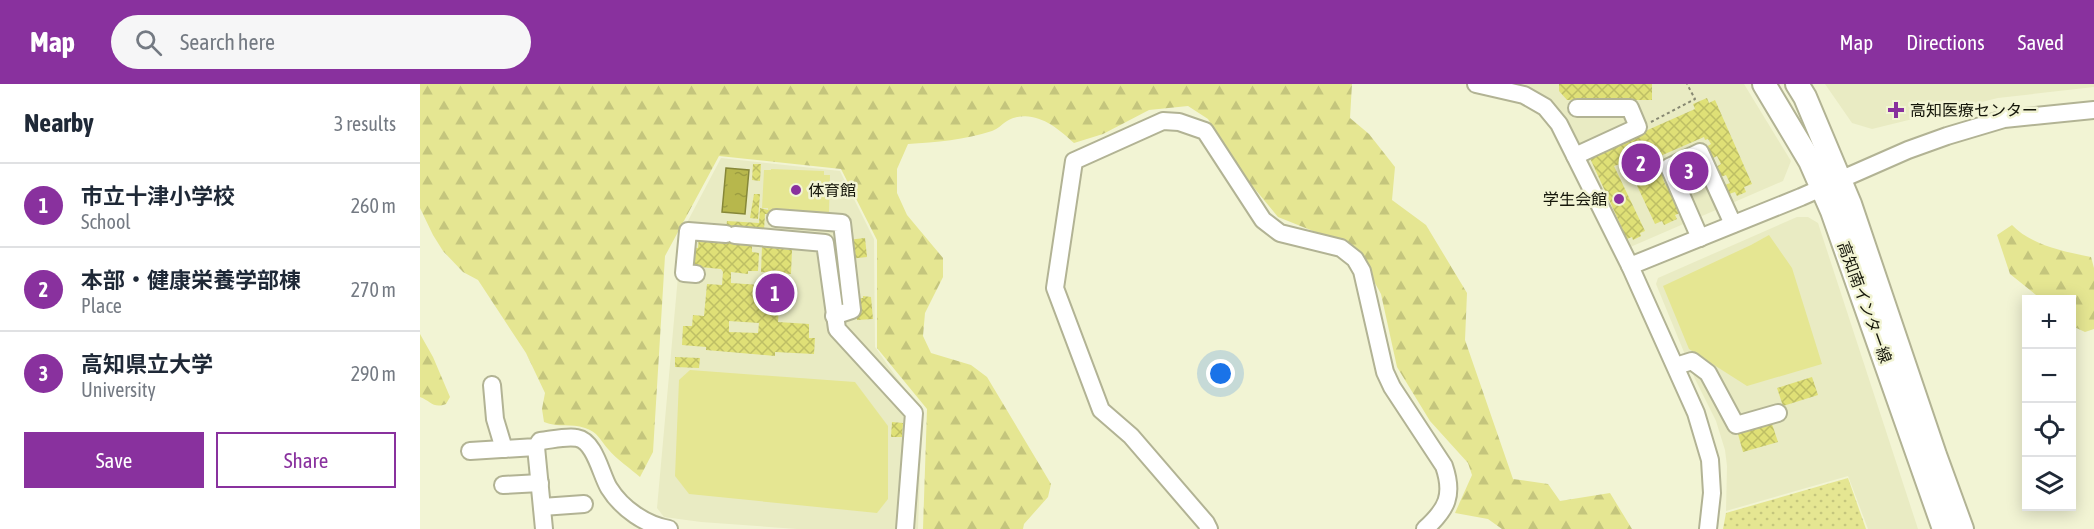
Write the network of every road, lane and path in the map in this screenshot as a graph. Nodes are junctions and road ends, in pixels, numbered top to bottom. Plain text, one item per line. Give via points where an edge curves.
1 (1476, 84) edge
2 (1687, 84) edge
3 (1764, 84) edge
4 (1797, 84) edge
5 (1577, 108) dead end
6 (2094, 110) edge
7 (1643, 126) dead end
8 (1575, 156) junction
9 (1830, 184) junction
10 (776, 218) dead end
11 (1733, 225) junction
12 (1700, 238) junction
13 (1630, 266) junction
14 (696, 274) dead end
15 (834, 316) junction
16 (1676, 366) junction
17 (492, 386) dead end
18 (1778, 413) dead end
19 (536, 447) junction
20 (504, 449) junction
21 (470, 451) dead end
22 (540, 483) junction
23 (503, 485) dead end
24 (584, 504) dead end
25 (542, 507) junction
26 (544, 529) edge
27 (669, 529) edge
28 (905, 529) edge
29 (1209, 529) edge
30 (1425, 529) edge
31 (1708, 529) edge
32 (1944, 529) edge
33 (1962, 529) edge

1 - 8 street via 1524,95 1545,107 1559,124
2 - 7 path via 1695,99
3 - 9 main road, 高知南インター線 via 1810,161
4 - 9 main road, 高知南インター線 via 1805,97
5 - 8 street via 1630,108 1638,127
6 - 9 street via 2004,119 1975,127 1908,150
8 - 13 street
9 - 11 street
9 - 32 main road, 高知南インター線 via 1832,211
9 - 33 main road, 高知南インター線 via 1850,204
10 - 15 street via 842,222 852,310
11 - 12 street
11 - 12 street via 1700,152 1669,167
12 - 13 street
13 - 16 street
14 - 15 street via 684,273 688,231 825,243
15 - 28 street via 837,329 914,413
16 - 18 street via 1692,361 1708,373 1736,425
16 - 31 street via 1710,460
17 - 20 street via 495,419
19 - 20 street
19 - 22 street
19 - 27 street via 540,441 579,438 588,444 618,500 640,518
20 - 21 street
22 - 23 street
22 - 25 street
24 - 25 street
25 - 26 street
29 - 30 street via 1131,436 1101,410 1055,288 1074,161 1163,121 1205,131 1263,220 1280,233 1341,248 1355,259 1362,271 1385,372 1448,476 1447,502

